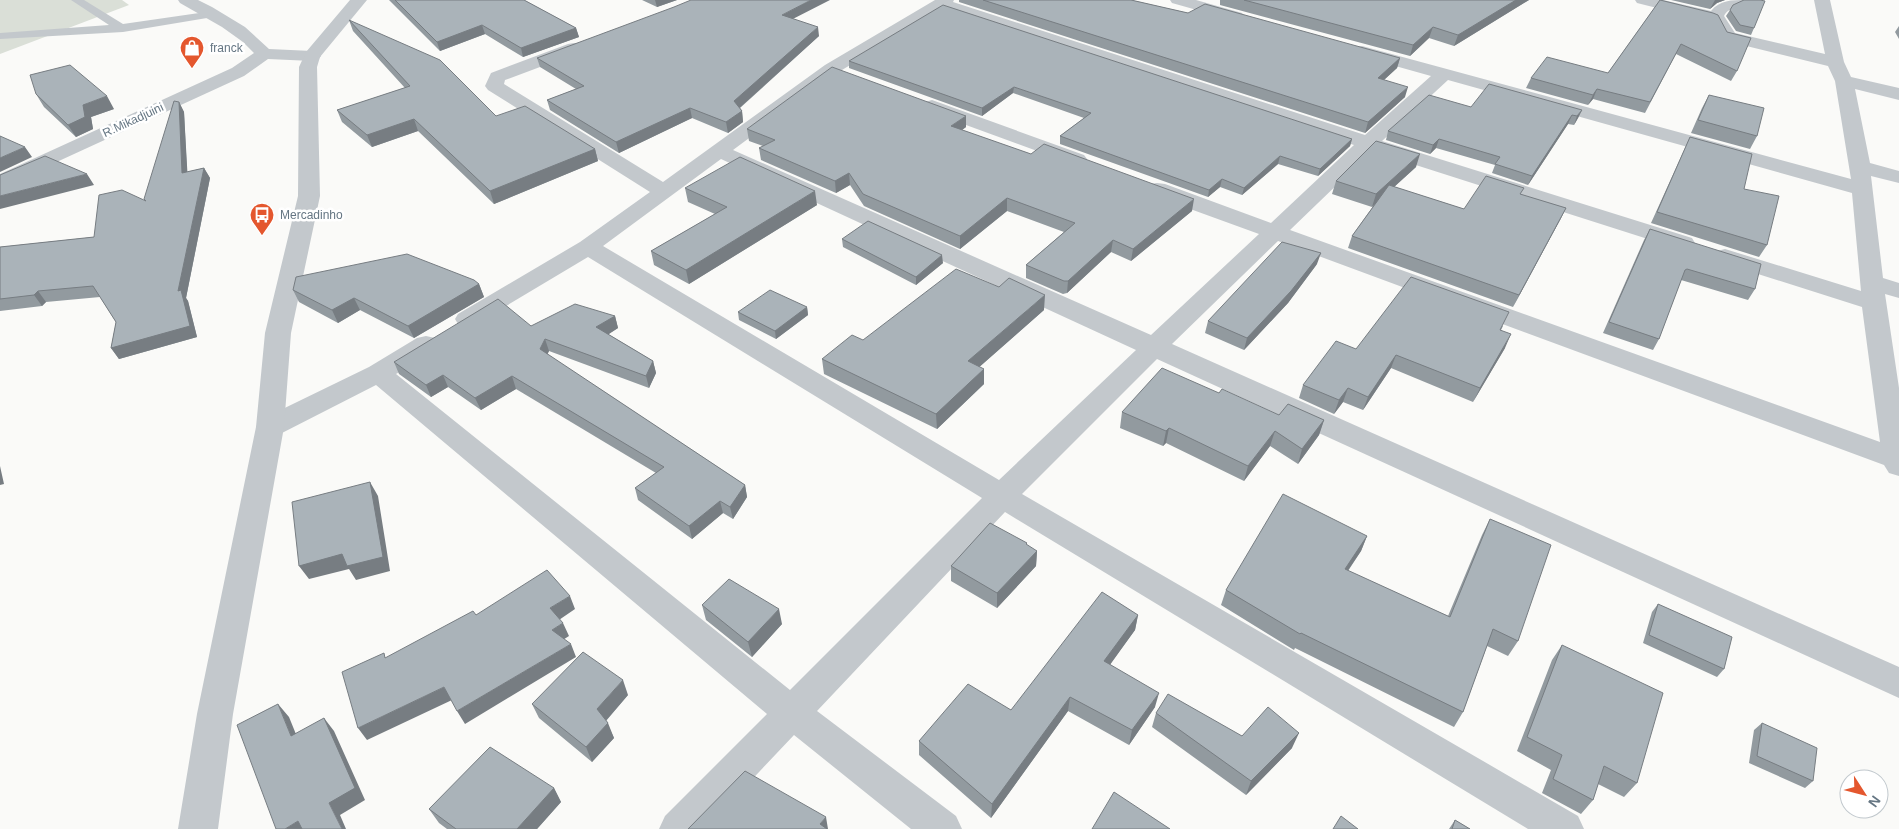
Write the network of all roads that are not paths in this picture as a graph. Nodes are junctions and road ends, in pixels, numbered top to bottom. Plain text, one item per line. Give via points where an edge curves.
1 (76, 0) edge
2 (186, 0) edge
3 (359, 0) edge
4 (1178, 0) edge
5 (1642, 0) edge
6 (1738, 0) edge
7 (1822, 0) edge
8 (944, 2) edge
9 (213, 14) junction
10 (1715, 17) junction
11 (1254, 21) edge
12 (123, 29) junction
13 (0, 36) edge
14 (588, 43) edge
15 (1349, 47) edge
16 (264, 54) junction
17 (312, 56) junction
18 (831, 69) junction
19 (1840, 71) junction
20 (1445, 73) junction
21 (858, 79) edge
22 (1899, 94) edge
23 (914, 100) edge
24 (1368, 143) junction
25 (719, 151) junction
26 (1860, 167) junction
27 (1100, 168) edge
28 (1899, 177) edge
29 (1137, 181) edge
30 (0, 182) edge
31 (1862, 189) junction
32 (662, 191) junction
33 (1276, 232) junction
34 (588, 247) junction
35 (1899, 291) edge
36 (1873, 293) junction
37 (1155, 348) junction
38 (378, 372) junction
39 (1894, 422) edge
40 (270, 427) junction
41 (1899, 462) edge
42 (1002, 496) junction
43 (1899, 683) edge
44 (791, 712) junction
45 (198, 829) edge
46 (679, 829) edge
47 (942, 829) edge
48 (1564, 829) edge

1 - 12 lane
2 - 9 street
3 - 17 street
4 - 11 street
5 - 10 street
6 - 10 street via 1722,6
7 - 19 street
8 - 18 street
8 - 24 street
9 - 12 lane
9 - 16 street via 259,46
10 - 19 street via 1728,36
12 - 13 lane
14 - 32 street via 509,71 497,77 494,86
15 - 20 street
16 - 17 street
16 - 30 street, R.Mikadjuini via 238,72
17 - 40 street via 308,67 309,196 278,333
18 - 21 street
18 - 25 street
19 - 22 street
19 - 26 street
20 - 24 street
20 - 31 street
23 - 27 street
24 - 33 street
24 - 36 street
25 - 32 street
25 - 37 street
26 - 28 street
26 - 31 street
29 - 33 street
31 - 36 street
32 - 34 street
33 - 37 street
33 - 41 street
34 - 38 street
34 - 42 street
35 - 36 street
36 - 39 street
37 - 42 street
37 - 43 street
38 - 40 street
38 - 44 street
39 - 41 street
40 - 45 street via 215,714
42 - 44 street
42 - 48 street
44 - 46 street
44 - 47 street

